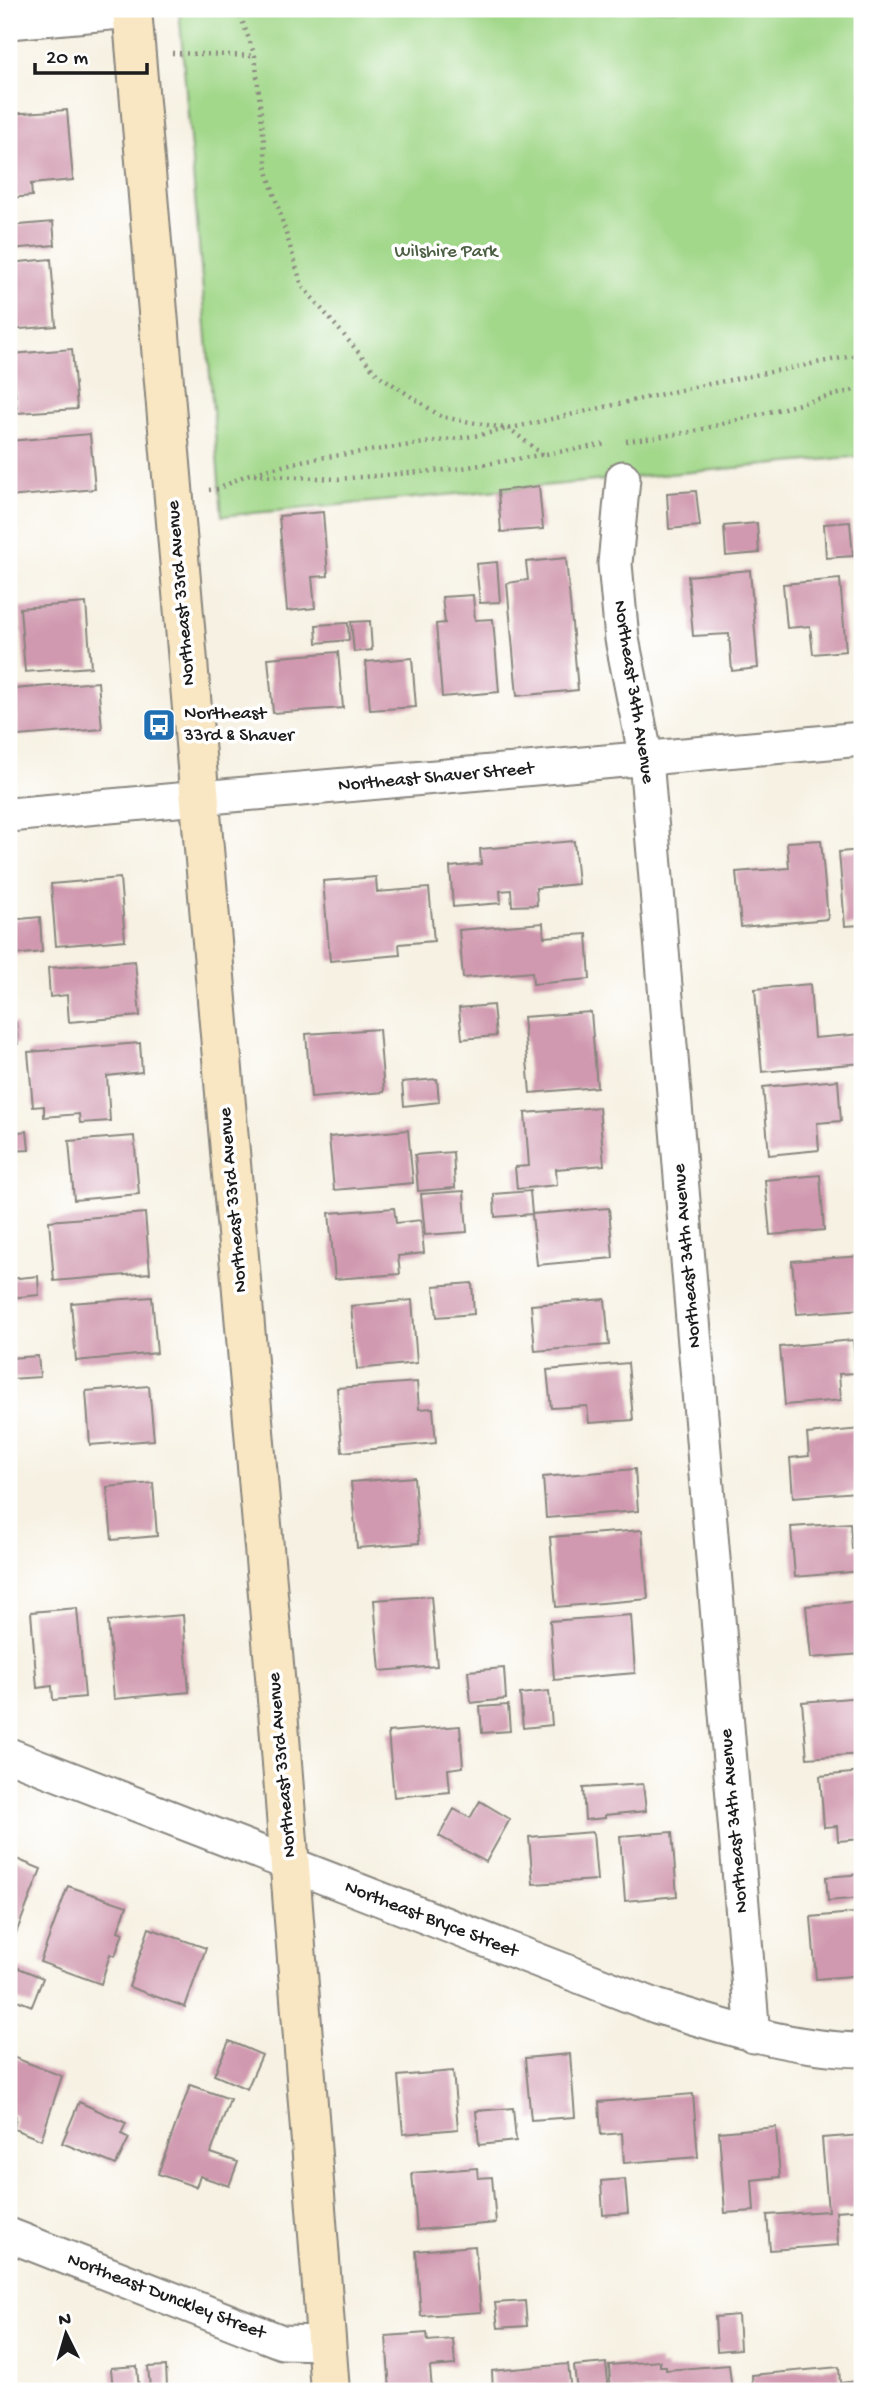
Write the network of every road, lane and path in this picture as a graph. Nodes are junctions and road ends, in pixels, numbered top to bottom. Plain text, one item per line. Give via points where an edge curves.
1 (238, 9) edge
2 (132, 10) edge
3 (9, 22) edge
4 (167, 53) dead end
5 (255, 56) junction
6 (862, 354) edge
7 (862, 388) edge
8 (510, 429) junction
9 (621, 442) dead end
10 (608, 444) dead end
11 (543, 456) junction
12 (246, 475) junction
13 (623, 478) dead end
14 (218, 489) dead end
15 (862, 739) edge
16 (646, 759) junction
17 (200, 800) junction
18 (9, 815) edge
19 (9, 1755) edge
20 (291, 1866) junction
21 (752, 2036) junction
22 (862, 2050) edge
23 (9, 2235) edge
24 (326, 2343) junction
25 (330, 2391) edge

1 - 5 path
2 - 3 street
2 - 17 main road, Northeast 33rd Avenue
4 - 5 path
5 - 8 path via 267,171 302,286 377,374 442,417
6 - 8 path
7 - 9 path via 691,432
8 - 11 path
8 - 12 path via 306,460
10 - 11 path
11 - 12 path via 338,479
12 - 14 path
13 - 16 street, Northeast 34th Avenue via 616,576 622,639
15 - 16 street, Northeast Shaver Street
16 - 17 street, Northeast Shaver Street
16 - 21 street, Northeast 34th Avenue
17 - 18 street, Northeast Shaver Street
17 - 20 main road, Northeast 33rd Avenue
19 - 20 street, Northeast Bryce Street
20 - 21 street, Northeast Bryce Street via 656,2006
20 - 24 main road, Northeast 33rd Avenue
21 - 22 street, Northeast Bryce Street
23 - 24 street, Northeast Dunckley Street via 282,2342
24 - 25 main road, Northeast 33rd Avenue

